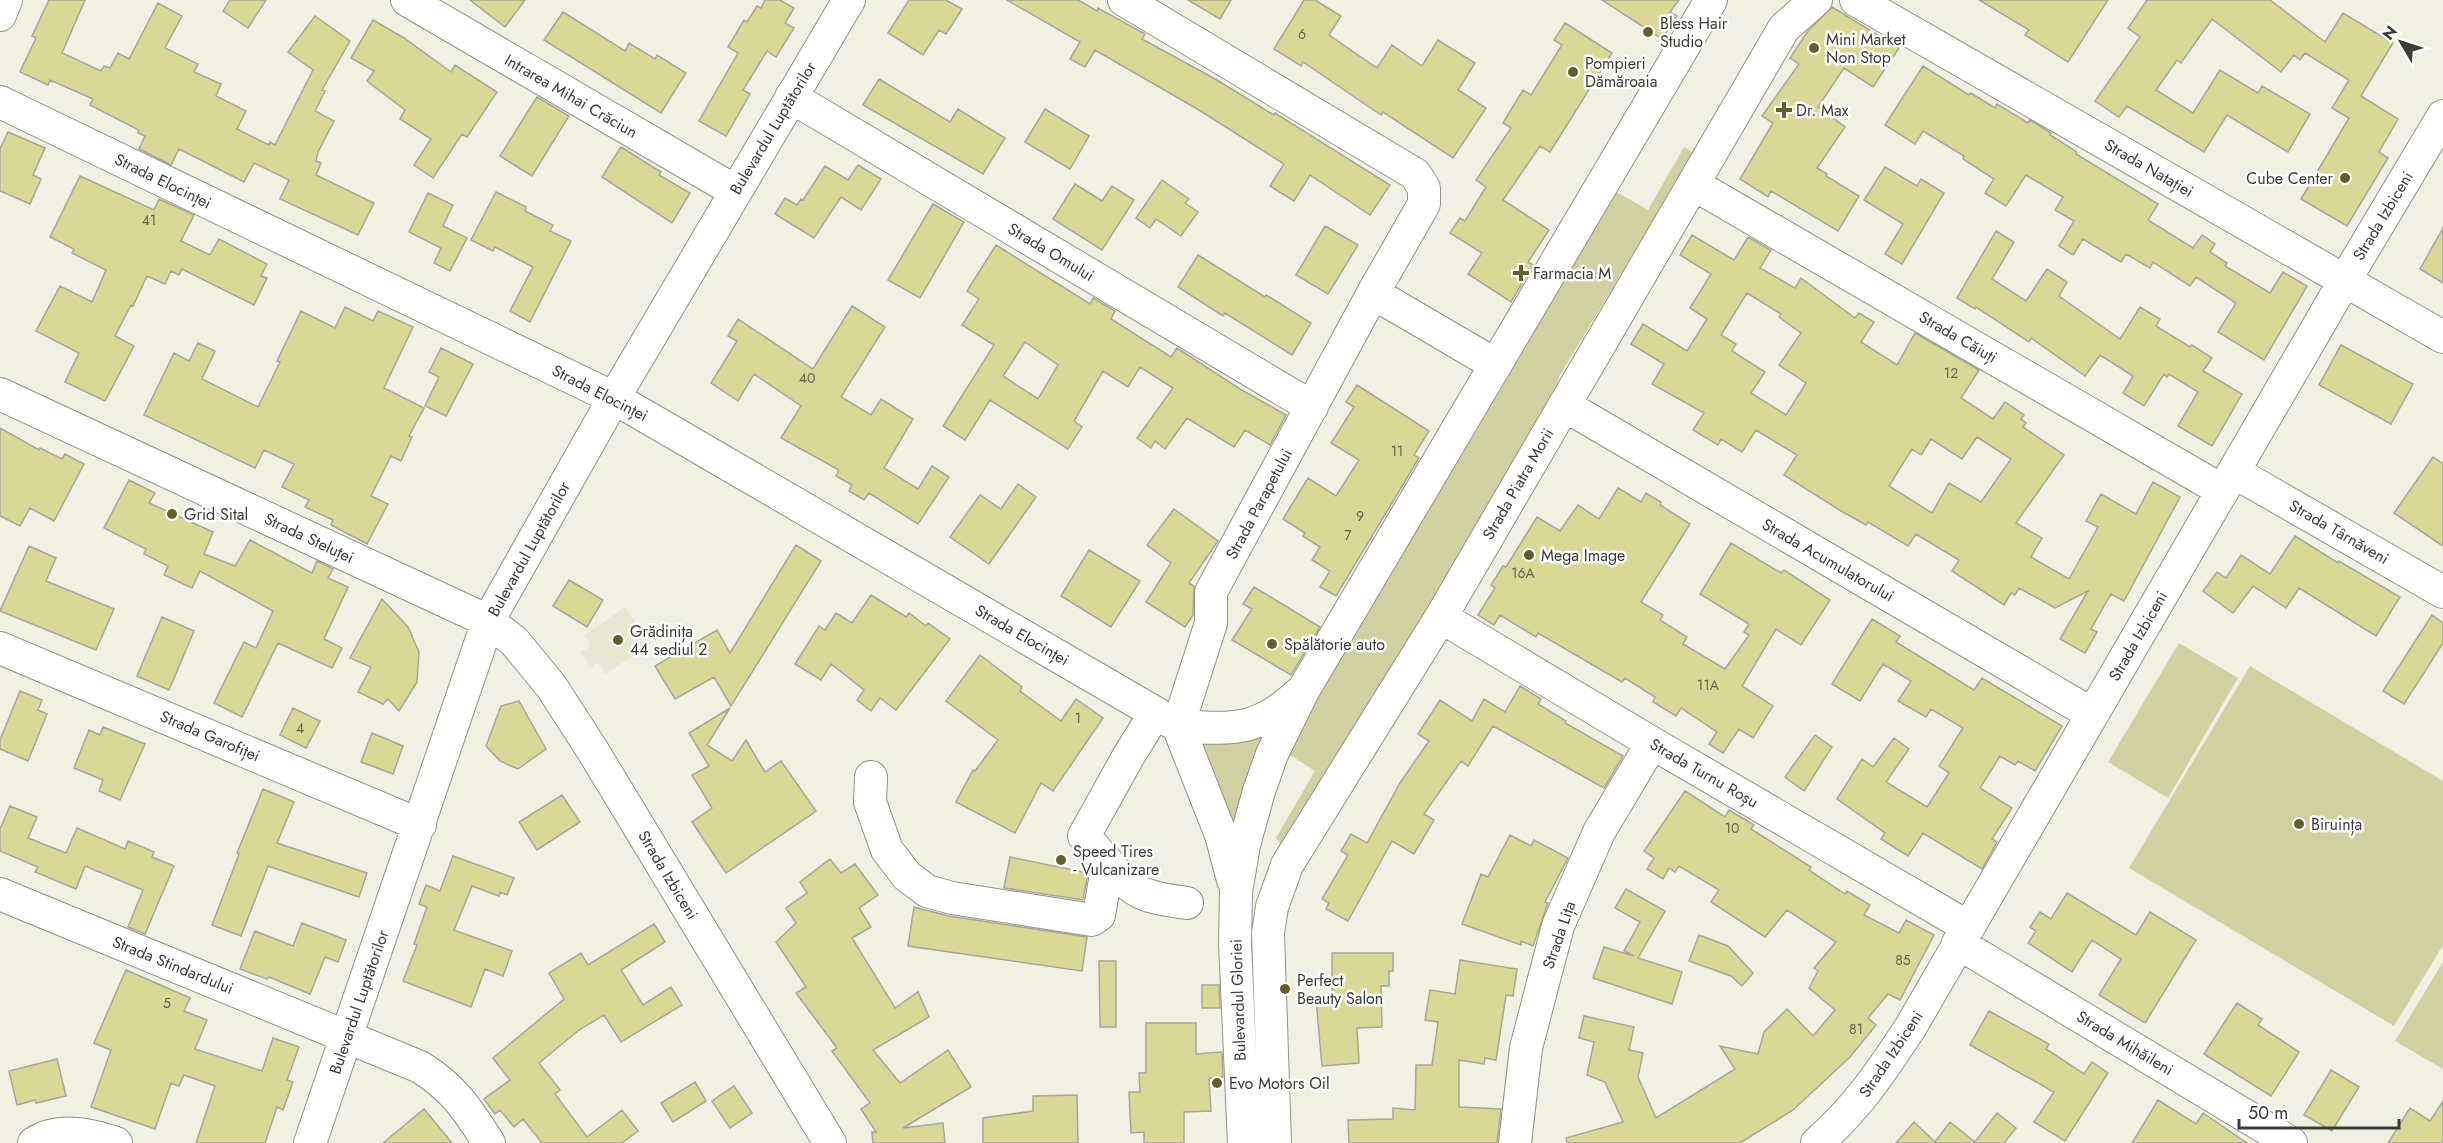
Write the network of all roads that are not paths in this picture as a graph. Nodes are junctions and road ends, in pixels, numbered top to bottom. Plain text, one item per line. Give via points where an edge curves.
1 (6, 0) edge
2 (407, 0) edge
3 (849, 0) edge
4 (1125, 0) edge
5 (1711, 0) edge
6 (1816, 0) edge
7 (1856, 0) edge
8 (1785, 14) edge
9 (0, 15) edge
10 (791, 97) junction
11 (0, 102) edge
12 (2443, 116) edge
13 (1693, 184) junction
14 (735, 191) junction
15 (2344, 280) junction
16 (1373, 293) junction
17 (2443, 337) edge
18 (1496, 365) junction
19 (0, 394) edge
20 (614, 398) junction
21 (1564, 405) junction
22 (1312, 407) junction
23 (2229, 481) junction
24 (2443, 592) edge
25 (1441, 617) junction
26 (488, 621) junction
27 (0, 648) edge
28 (1304, 689) junction
29 (2092, 714) junction
30 (1167, 720) junction
31 (1653, 743) junction
32 (871, 777) dead end
33 (420, 825) junction
34 (1108, 863) junction
35 (1236, 892) junction
36 (0, 894) edge
37 (1186, 903) dead end
38 (1272, 907) junction
39 (1963, 935) junction
40 (347, 1036) junction
41 (34, 1143) edge
42 (116, 1143) edge
43 (310, 1143) edge
44 (489, 1143) edge
45 (830, 1143) edge
46 (1244, 1143) edge
47 (1275, 1143) edge
48 (1515, 1143) edge
49 (1817, 1143) edge
50 (2291, 1143) edge

1 - 9 street
2 - 14 street, Intrarea Mihai Crăciun
3 - 10 street, Bulevardul Luptătorilor
4 - 16 street, Strada Parapetului via 1415,174 1424,188 1424,204
5 - 18 street
6 - 8 street, Strada Piatra Morii
7 - 15 street, Strada Natației
8 - 13 street, Strada Piatra Morii
10 - 14 street, Bulevardul Luptătorilor
10 - 22 street, Strada Omului
11 - 20 street, Strada Elocinței
12 - 15 street, Strada Izbiceni
13 - 21 street, Strada Piatra Morii
13 - 23 street, Strada Căiuți
14 - 20 street, Bulevardul Luptătorilor
15 - 17 street, Strada Natației
15 - 23 street, Strada Izbiceni
16 - 18 street
16 - 22 street, Strada Parapetului
18 - 28 street
19 - 26 street, Strada Steluței
20 - 26 street, Bulevardul Luptătorilor
20 - 30 street, Strada Elocinței
21 - 25 street, Strada Piatra Morii
21 - 29 street, Strada Acumulatorului
22 - 30 street, Strada Parapetului via 1212,592 1211,623
23 - 24 street, Strada Târnăveni
23 - 29 street, Strada Izbiceni
25 - 31 street, Strada Turnu Roșu
25 - 38 street, Strada Piatra Morii via 1296,846
26 - 33 street, Bulevardul Luptătorilor
26 - 45 street, Strada Izbiceni via 514,641 551,686
27 - 33 street, Strada Garofiței
28 - 30 street via 1283,709 1245,726 1226,729
28 - 35 street via 1272,754 1259,791
29 - 39 street, Strada Izbiceni
30 - 34 street, Strada Parapetului via 1084,836
30 - 35 street via 1221,835
31 - 39 street, Strada Turnu Roșu
31 - 48 street, Strada Lița via 1599,832 1558,926 1526,1048
32 - 34 street via 870,802 887,850 907,876 927,891 1092,920 1099,915
33 - 40 street, Bulevardul Luptătorilor
34 - 37 street via 1126,884 1147,897
35 - 38 street
35 - 46 street, Bulevardul Gloriei
36 - 40 street, Strada Stindardului
38 - 47 street, Bulevardul Gloriei via 1268,942
39 - 49 street, Strada Izbiceni via 1874,1084
39 - 50 street, Strada Mihăileni
40 - 43 street, Bulevardul Luptătorilor
40 - 44 street, Strada Stindardului via 402,1057 441,1080 460,1099
41 - 42 street via 74,1133

